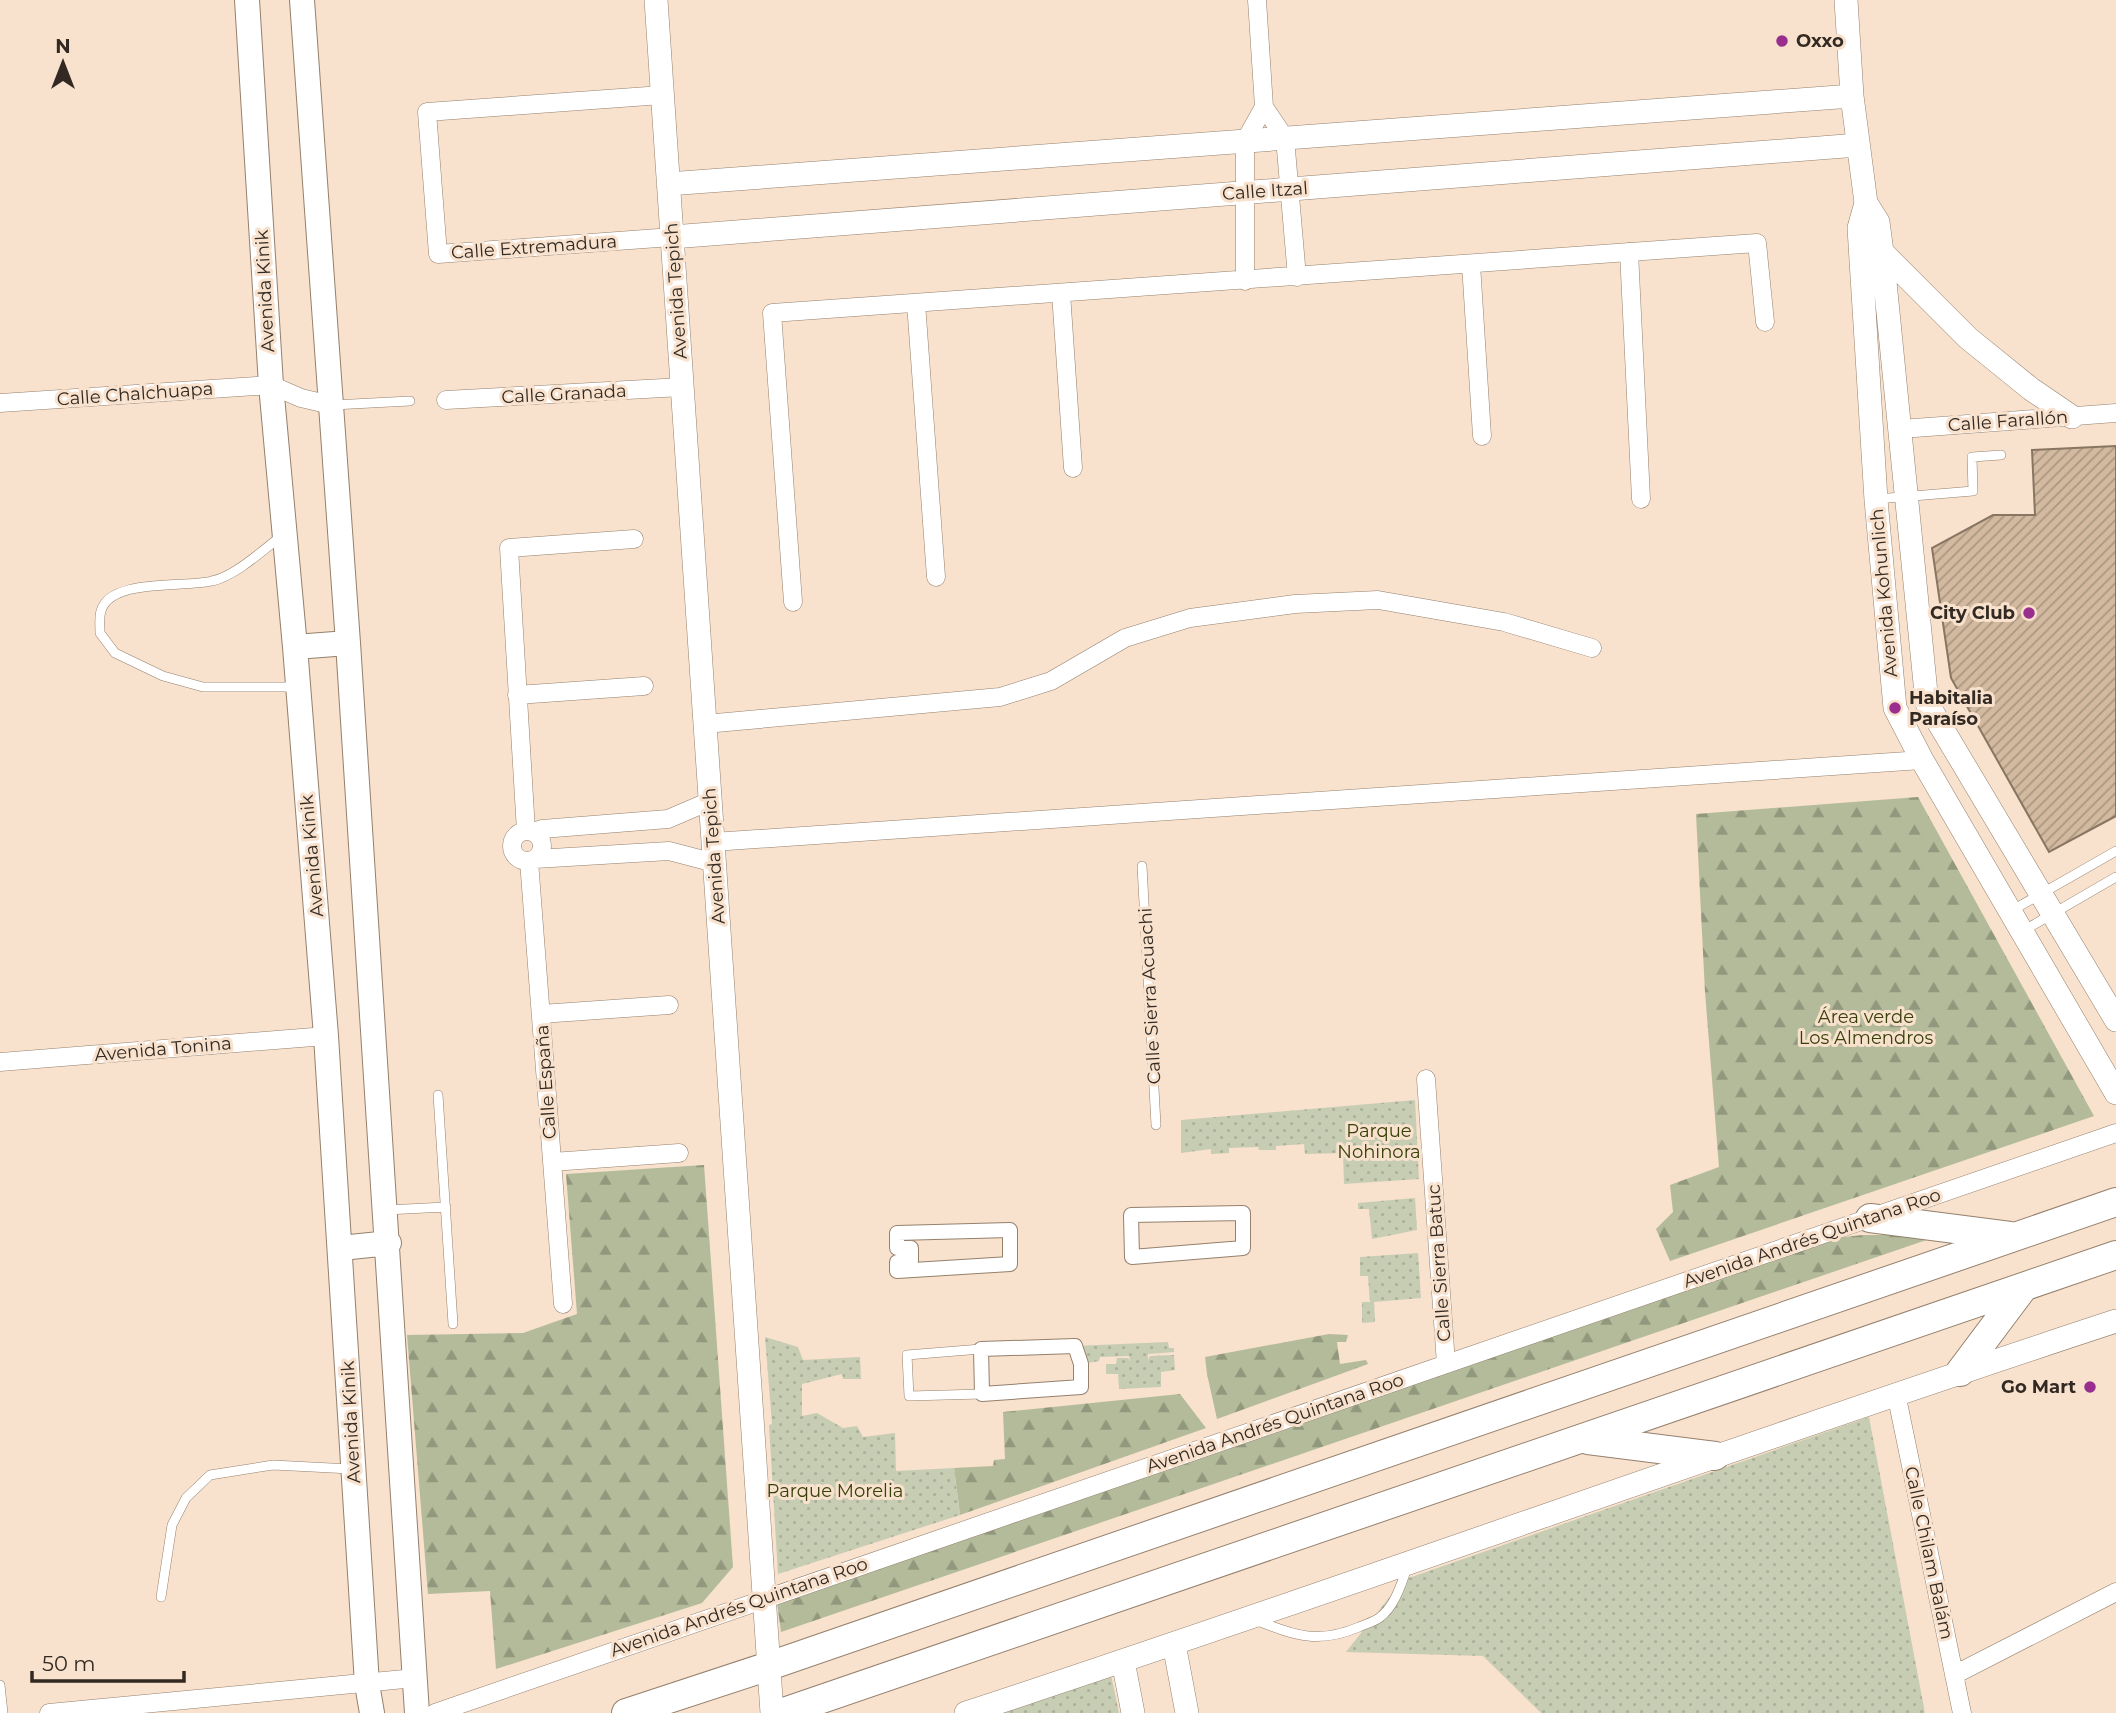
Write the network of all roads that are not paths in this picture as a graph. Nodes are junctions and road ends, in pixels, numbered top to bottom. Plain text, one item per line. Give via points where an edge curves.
1 (247, 0) edge
2 (302, 0) edge
3 (656, 0) edge
4 (1257, 0) edge
5 (1846, 0) edge
6 (662, 95) junction
7 (1852, 96) junction
8 (1264, 107) junction
9 (1286, 138) junction
10 (1245, 141) junction
11 (1858, 145) junction
12 (668, 184) junction
13 (1290, 189) junction
14 (1245, 192) junction
15 (672, 237) junction
16 (1629, 253) junction
17 (1872, 253) junction
18 (1471, 264) junction
19 (1297, 277) junction
20 (1245, 281) junction
21 (1061, 293) junction
22 (916, 303) junction
23 (1765, 322) dead end
24 (271, 385) junction
25 (682, 387) junction
26 (446, 400) dead end
27 (410, 401) dead end
28 (0, 403) edge
29 (331, 405) junction
30 (2116, 413) edge
31 (2072, 416) junction
32 (1901, 429) junction
33 (1482, 436) dead end
34 (2001, 455) dead end
35 (1073, 468) dead end
36 (1906, 497) junction
37 (1641, 499) dead end
38 (1876, 500) junction
39 (285, 534) junction
40 (634, 539) dead end
41 (936, 577) dead end
42 (793, 602) dead end
43 (348, 643) junction
44 (295, 647) junction
45 (1592, 649) dead end
46 (644, 686) dead end
47 (298, 687) junction
48 (517, 695) junction
49 (705, 724) junction
50 (1922, 760) junction
51 (710, 801) junction
52 (558, 827) junction
53 (529, 831) junction
54 (2116, 851) edge
55 (714, 852) junction
56 (559, 859) junction
57 (532, 860) junction
58 (1142, 866) dead end
59 (2116, 877) edge
60 (2041, 893) junction
61 (2010, 911) junction
62 (2053, 914) junction
63 (2022, 932) junction
64 (669, 1005) dead end
65 (541, 1014) junction
66 (2116, 1020) edge
67 (326, 1036) junction
68 (0, 1062) edge
69 (1426, 1079) dead end
70 (2116, 1093) edge
71 (438, 1095) dead end
72 (1156, 1125) dead end
73 (2116, 1133) edge
74 (679, 1153) dead end
75 (552, 1162) junction
76 (2116, 1202) edge
77 (446, 1207) junction
78 (386, 1210) junction
79 (1131, 1215) joint
80 (1870, 1218) junction
81 (2016, 1236) junction
82 (389, 1243) junction
83 (341, 1248) junction
84 (897, 1248) joint
85 (2116, 1255) edge
86 (2023, 1287) junction
87 (563, 1304) dead end
88 (2116, 1321) edge
89 (453, 1324) dead end
90 (981, 1349) junction
91 (1446, 1364) junction
92 (1960, 1372) junction
93 (1895, 1393) junction
94 (982, 1394) junction
95 (1582, 1439) junction
96 (1716, 1456) junction
97 (354, 1469) junction
98 (1409, 1562) junction
99 (2116, 1592) edge
100 (161, 1597) dead end
101 (764, 1599) junction
102 (1250, 1618) junction
103 (1174, 1644) junction
104 (1123, 1661) junction
105 (769, 1666) junction
106 (1954, 1675) junction
107 (415, 1678) junction
108 (367, 1684) junction
109 (0, 1685) edge
110 (3, 1713) edge
111 (49, 1713) edge
112 (372, 1713) edge
113 (417, 1713) edge
114 (435, 1713) edge
115 (626, 1713) edge
116 (772, 1713) edge
117 (781, 1713) edge
118 (966, 1713) edge
119 (1133, 1713) edge
120 (1187, 1713) edge
121 (1962, 1713) edge

1 - 24 main road, Avenida Kinik
2 - 29 main road
3 - 6 street, Avenida Tepich
4 - 8 street
5 - 7 street, Avenida Kohunlich
6 - 12 street, Avenida Tepich
6 - 15 street, Calle Extremadura via 427,113 438,254
7 - 9 street
7 - 11 street, Avenida Kohunlich
8 - 9 street
8 - 10 street
9 - 10 street
9 - 13 street
10 - 12 street
10 - 14 street
11 - 13 street, Calle Itzal
11 - 17 street, Avenida Kohunlich via 1866,203 1859,228
12 - 15 street, Avenida Tepich
13 - 14 street, Calle Itzal
13 - 19 street
14 - 15 street, Calle Itzal
14 - 20 street
15 - 25 street, Avenida Tepich
16 - 18 street
16 - 23 street via 1758,243
16 - 37 street
17 - 31 street via 1968,338
17 - 32 street, Avenida Kohunlich
17 - 38 street, Avenida Kohunlich
18 - 19 street
18 - 33 street
19 - 20 street
20 - 21 street
21 - 22 street
21 - 35 street
22 - 41 street
22 - 42 street via 772,313
24 - 28 street, Calle Chalchuapa
24 - 29 street
24 - 39 main road, Avenida Kinik
25 - 26 street, Calle Granada
25 - 49 street, Avenida Tepich
27 - 29 lane
29 - 43 main road
30 - 31 street, Calle Farallón
31 - 32 street, Calle Farallón
32 - 36 street, Avenida Kohunlich
34 - 36 lane via 1972,457 1973,491
36 - 38 lane
36 - 60 street, Avenida Kohunlich via 1927,703
38 - 50 street, Avenida Kohunlich via 1895,708
39 - 44 main road, Avenida Kinik
39 - 47 lane via 215,581 114,594 101,610 100,633 115,653 163,676 203,687
40 - 48 street, Calle España via 509,548
43 - 44 main road
43 - 78 main road
44 - 47 main road, Avenida Kinik
45 - 49 street via 1504,622 1378,600 1295,604 1190,618 1125,638 1051,681 1000,697
46 - 48 street
47 - 67 main road, Avenida Kinik
48 - 53 street, Calle España
49 - 51 street, Avenida Tepich
50 - 55 street
50 - 61 street, Avenida Kohunlich
51 - 52 street via 668,819
51 - 55 street, Avenida Tepich
52 - 53 street
52 - 56 street
53 - 57 street, Calle España via 538,835 543,845
53 - 57 street, Calle España via 516,835 512,850 518,858
54 - 60 lane
55 - 56 street
55 - 101 street, Avenida Tepich
56 - 57 street
57 - 65 street, Calle España
58 - 72 lane, Calle Sierra Acuachi
59 - 62 lane
60 - 61 lane
60 - 62 street, Avenida Kohunlich
61 - 63 street, Avenida Kohunlich
62 - 63 lane
62 - 66 street, Avenida Kohunlich
63 - 70 street, Avenida Kohunlich
64 - 65 street
65 - 75 street, Calle España
67 - 68 street, Avenida Tonina
67 - 83 main road, Avenida Kinik
69 - 91 street, Calle Sierra Batuc
71 - 77 lane
73 - 80 street, Avenida Andrés Quintana Roo
74 - 75 street
75 - 87 street, Calle España
76 - 81 main road
77 - 78 lane
77 - 89 lane
78 - 82 main road
79 - 79 street via 1243,1213 1243,1248 1132,1257
80 - 81 main road
80 - 91 street, Avenida Andrés Quintana Roo
81 - 105 main road
82 - 83 main road
82 - 107 main road
83 - 97 main road, Avenida Kinik
84 - 84 street via 897,1233 1010,1230 1010,1264 897,1271 897,1262 911,1261 911,1248
85 - 86 main road
86 - 92 main road
86 - 95 main road
88 - 92 street
90 - 94 lane
90 - 94 lane via 907,1355 909,1396
90 - 94 street via 1075,1346 1081,1364 1081,1387
91 - 101 street, Avenida Andrés Quintana Roo
92 - 93 street
93 - 96 street
93 - 106 street, Calle Chilam Balám
95 - 96 main road
95 - 117 main road
96 - 98 street
97 - 100 lane via 273,1465 210,1475 186,1498 172,1525
97 - 108 main road, Avenida Kinik
98 - 102 street
98 - 102 lane via 1398,1593 1381,1617 1339,1635 1311,1637
99 - 106 street
101 - 105 street, Avenida Tepich
101 - 114 street, Avenida Andrés Quintana Roo
102 - 103 street
103 - 104 street
103 - 120 street
104 - 118 street
104 - 119 street
105 - 115 main road
105 - 116 street, Avenida Tepich
106 - 121 street, Calle Chilam Balám
107 - 108 street
107 - 113 main road
108 - 111 street
108 - 112 main road, Avenida Kinik
109 - 110 lane

